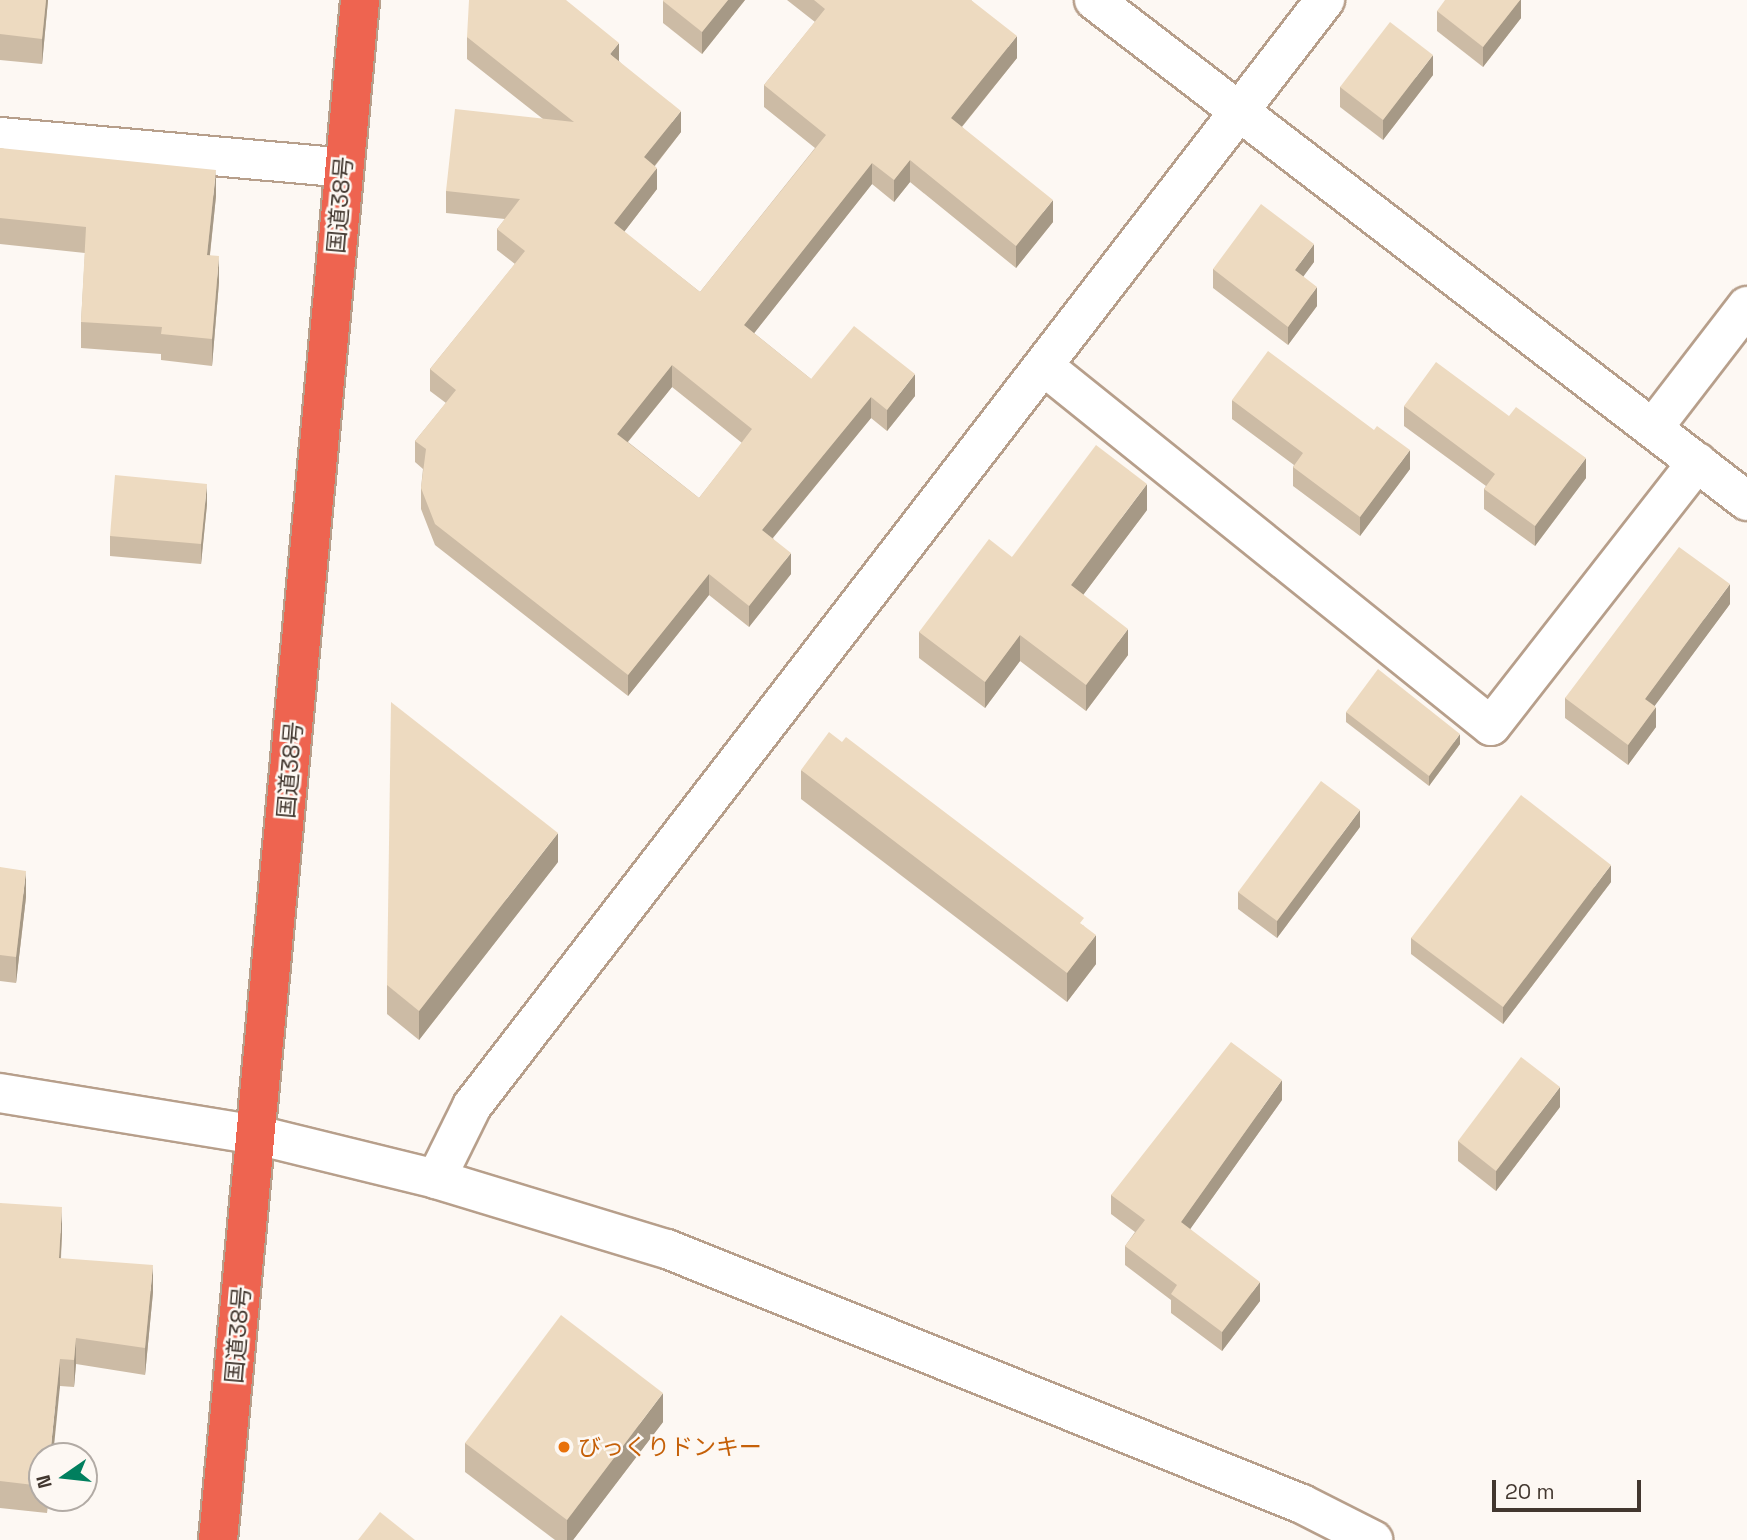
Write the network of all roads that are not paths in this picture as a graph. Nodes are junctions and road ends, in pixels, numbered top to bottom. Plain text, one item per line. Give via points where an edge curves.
1 (360, 0) edge
2 (1094, 0) edge
3 (1325, 0) edge
4 (1238, 111) junction
5 (0, 136) edge
6 (344, 168) junction
7 (1747, 306) edge
8 (1046, 368) junction
9 (1653, 428) junction
10 (1697, 462) junction
11 (1747, 501) edge
12 (0, 1093) edge
13 (257, 1135) junction
14 (436, 1179) junction
15 (218, 1540) edge
16 (1373, 1540) edge

1 - 6 highway, 国道38号
2 - 4 street
3 - 4 street
4 - 8 street
4 - 9 street
5 - 6 street
6 - 13 highway, 国道38号
7 - 9 street
8 - 10 street via 1491,726
8 - 14 street via 471,1106
9 - 10 street
10 - 11 street
12 - 13 street
13 - 14 street
13 - 15 highway, 国道38号
14 - 16 street via 667,1249 1302,1504

